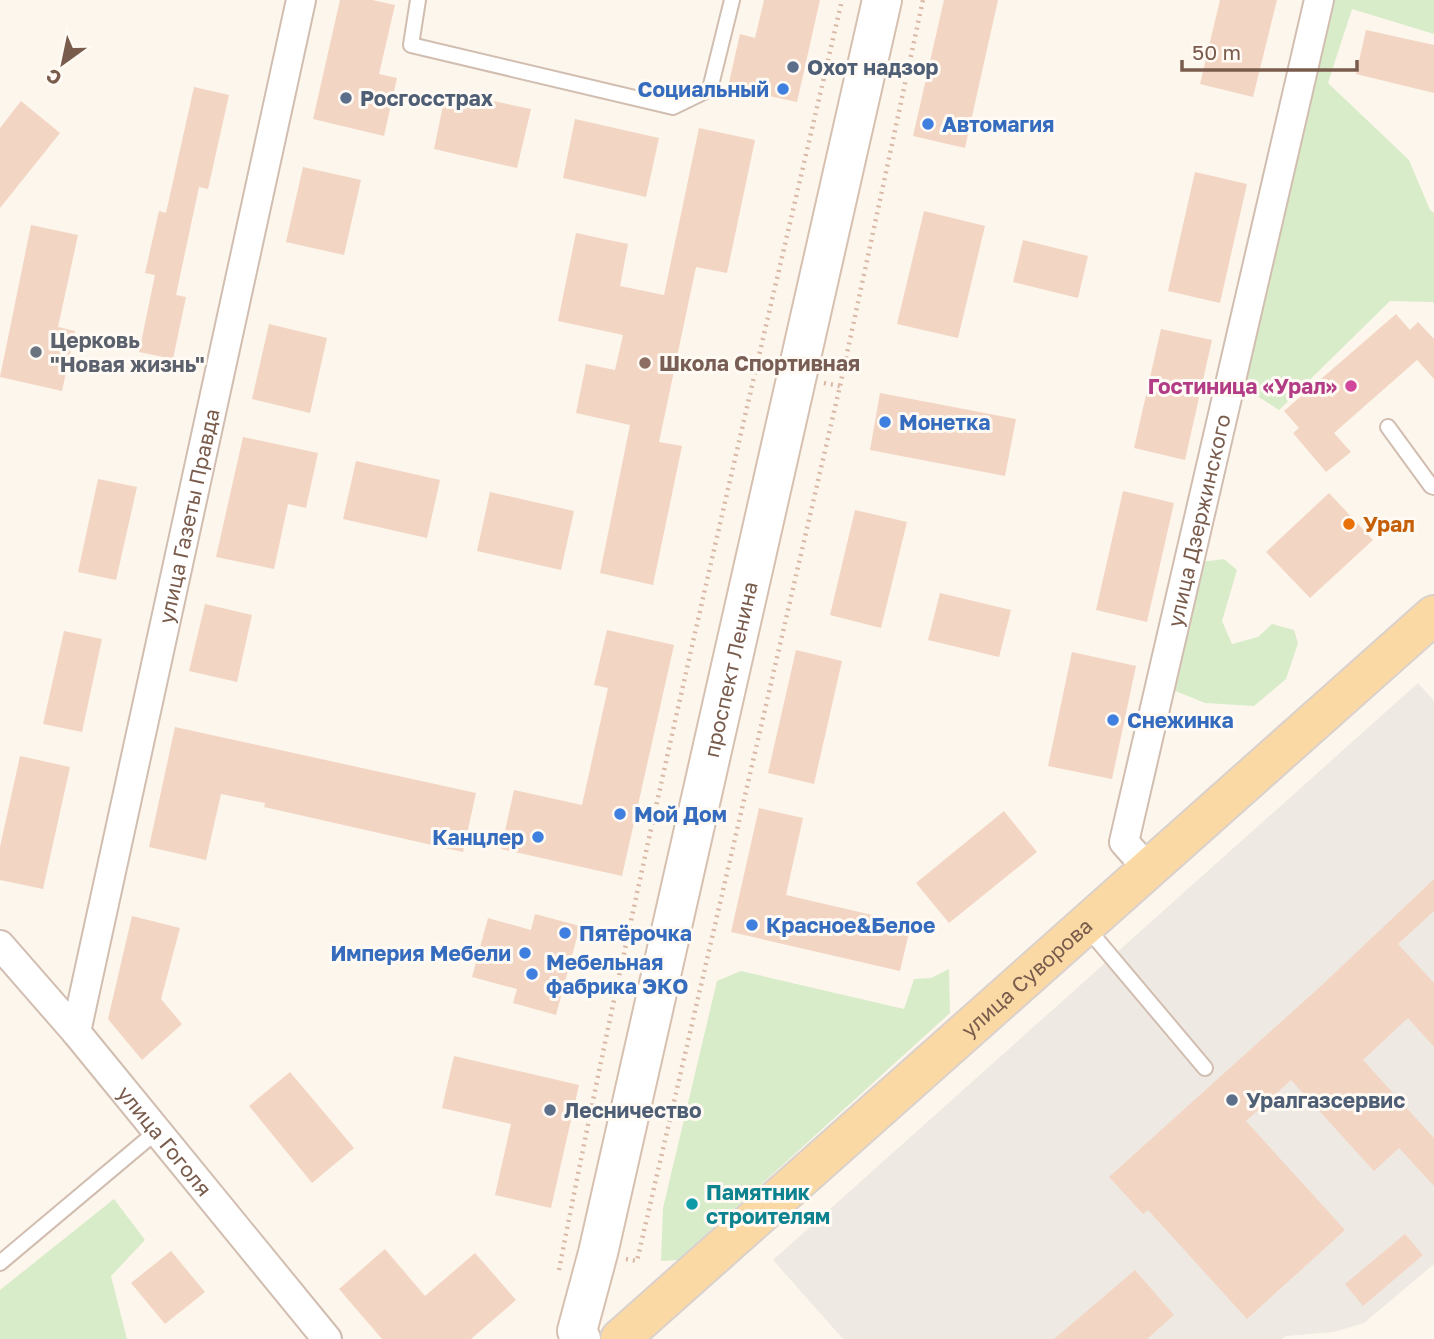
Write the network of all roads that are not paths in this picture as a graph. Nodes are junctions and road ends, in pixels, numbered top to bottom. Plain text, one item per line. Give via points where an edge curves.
1 (301, 0) edge
2 (418, 0) edge
3 (732, 0) edge
4 (882, 0) edge
5 (1319, 0) edge
6 (1388, 428) dead end
7 (1434, 487) edge
8 (1434, 615) edge
9 (1148, 869) junction
10 (1084, 924) junction
11 (0, 945) edge
12 (76, 1032) junction
13 (1205, 1068) dead end
14 (156, 1132) junction
15 (0, 1263) edge
16 (327, 1339) edge
17 (581, 1339) edge
18 (620, 1339) edge

1 - 12 street, улица Газеты Правда
2 - 3 lane via 411,45 673,107 710,89
4 - 17 main road, проспект Ленина via 581,1250 577,1331
5 - 9 street, улица Дзержинского via 1124,842
6 - 7 lane
8 - 9 main road, улица Суворова
9 - 10 main road, улица Суворова
10 - 13 lane
10 - 18 main road, улица Суворова
11 - 12 street, улица Гоголя
12 - 14 street, улица Гоголя
14 - 15 lane
14 - 16 street, улица Гоголя

